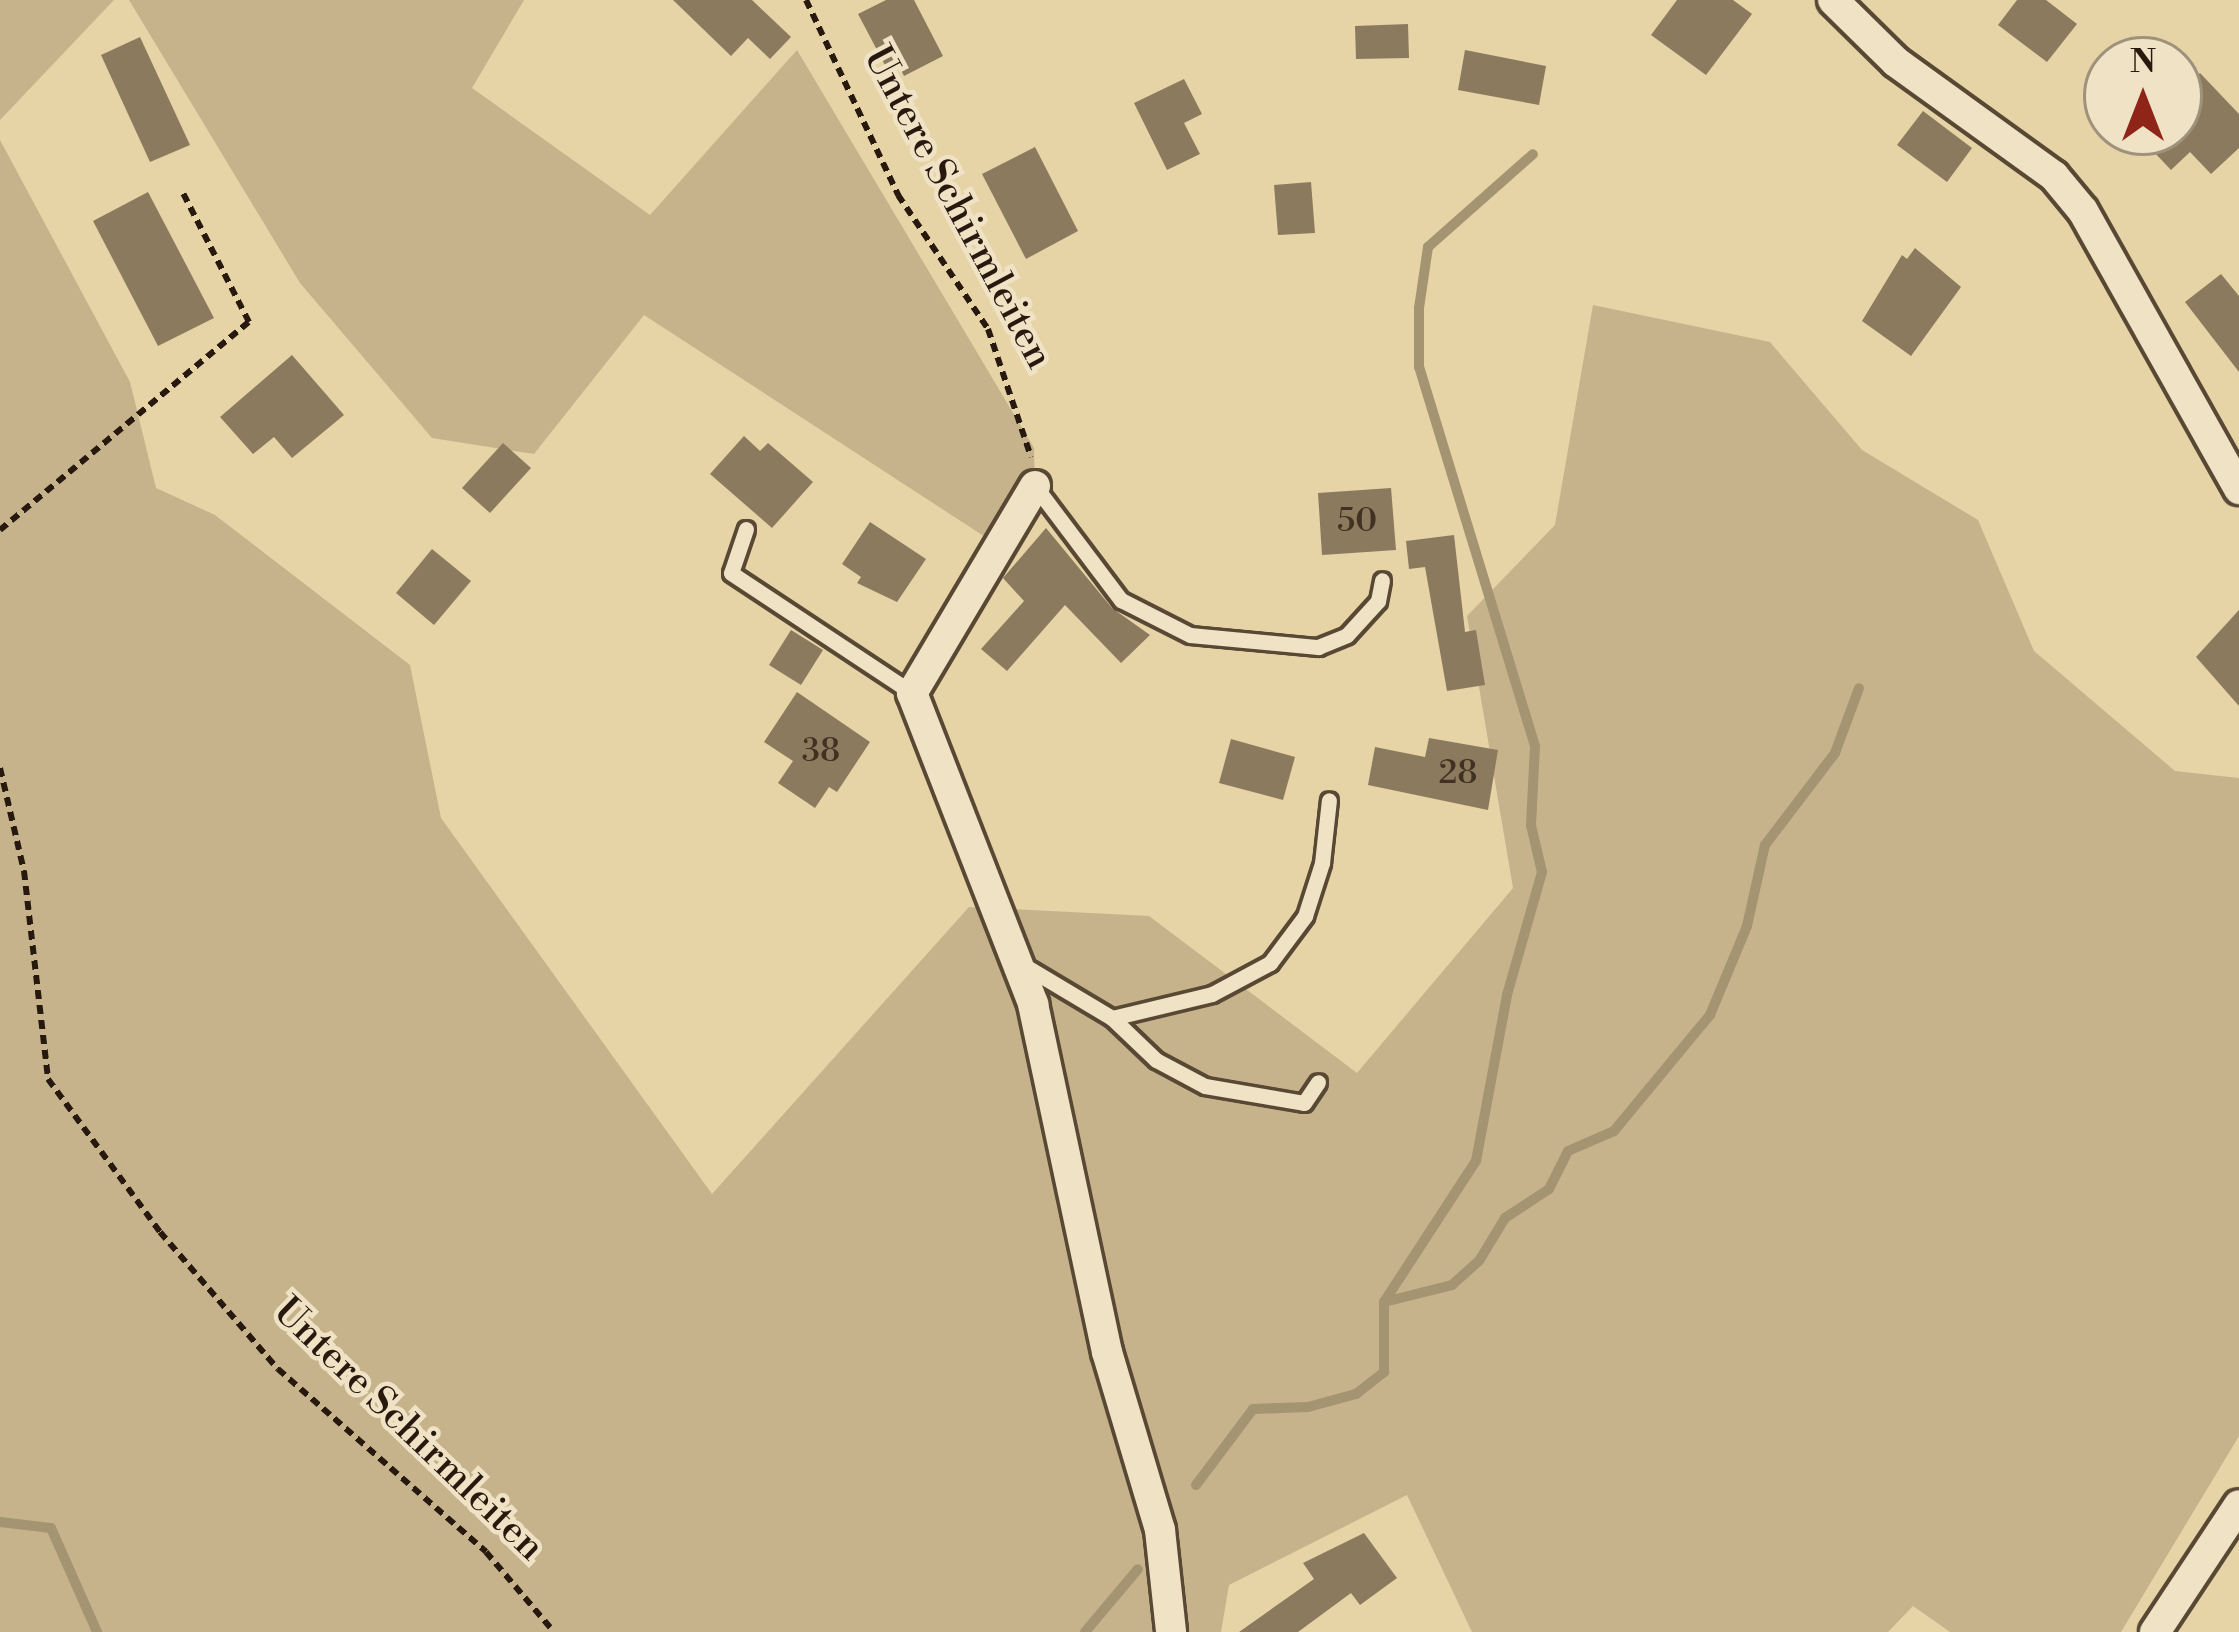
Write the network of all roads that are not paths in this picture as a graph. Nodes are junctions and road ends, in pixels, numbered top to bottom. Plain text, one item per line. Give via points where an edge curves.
1 (1833, 0) edge
2 (1035, 486) joint
3 (2239, 489) edge
4 (746, 529) dead end
5 (1382, 580) dead end
6 (913, 694) junction
7 (1329, 800) dead end
8 (1022, 976) junction
9 (1112, 1018) junction
10 (1318, 1082) dead end
11 (2239, 1505) edge
12 (1171, 1632) edge
13 (2155, 1632) edge

1 - 3 street via 1896,62 2054,176 2083,211
2 - 5 lane via 1121,600 1190,635 1318,647 1347,635 1378,602
2 - 6 street
4 - 6 lane via 731,573
6 - 8 street
7 - 9 lane via 1305,916 1270,962 1213,994
8 - 9 lane via 1030,969
8 - 12 street via 1107,1352 1160,1530
9 - 10 lane via 1156,1060 1205,1086 1304,1102
11 - 13 street

